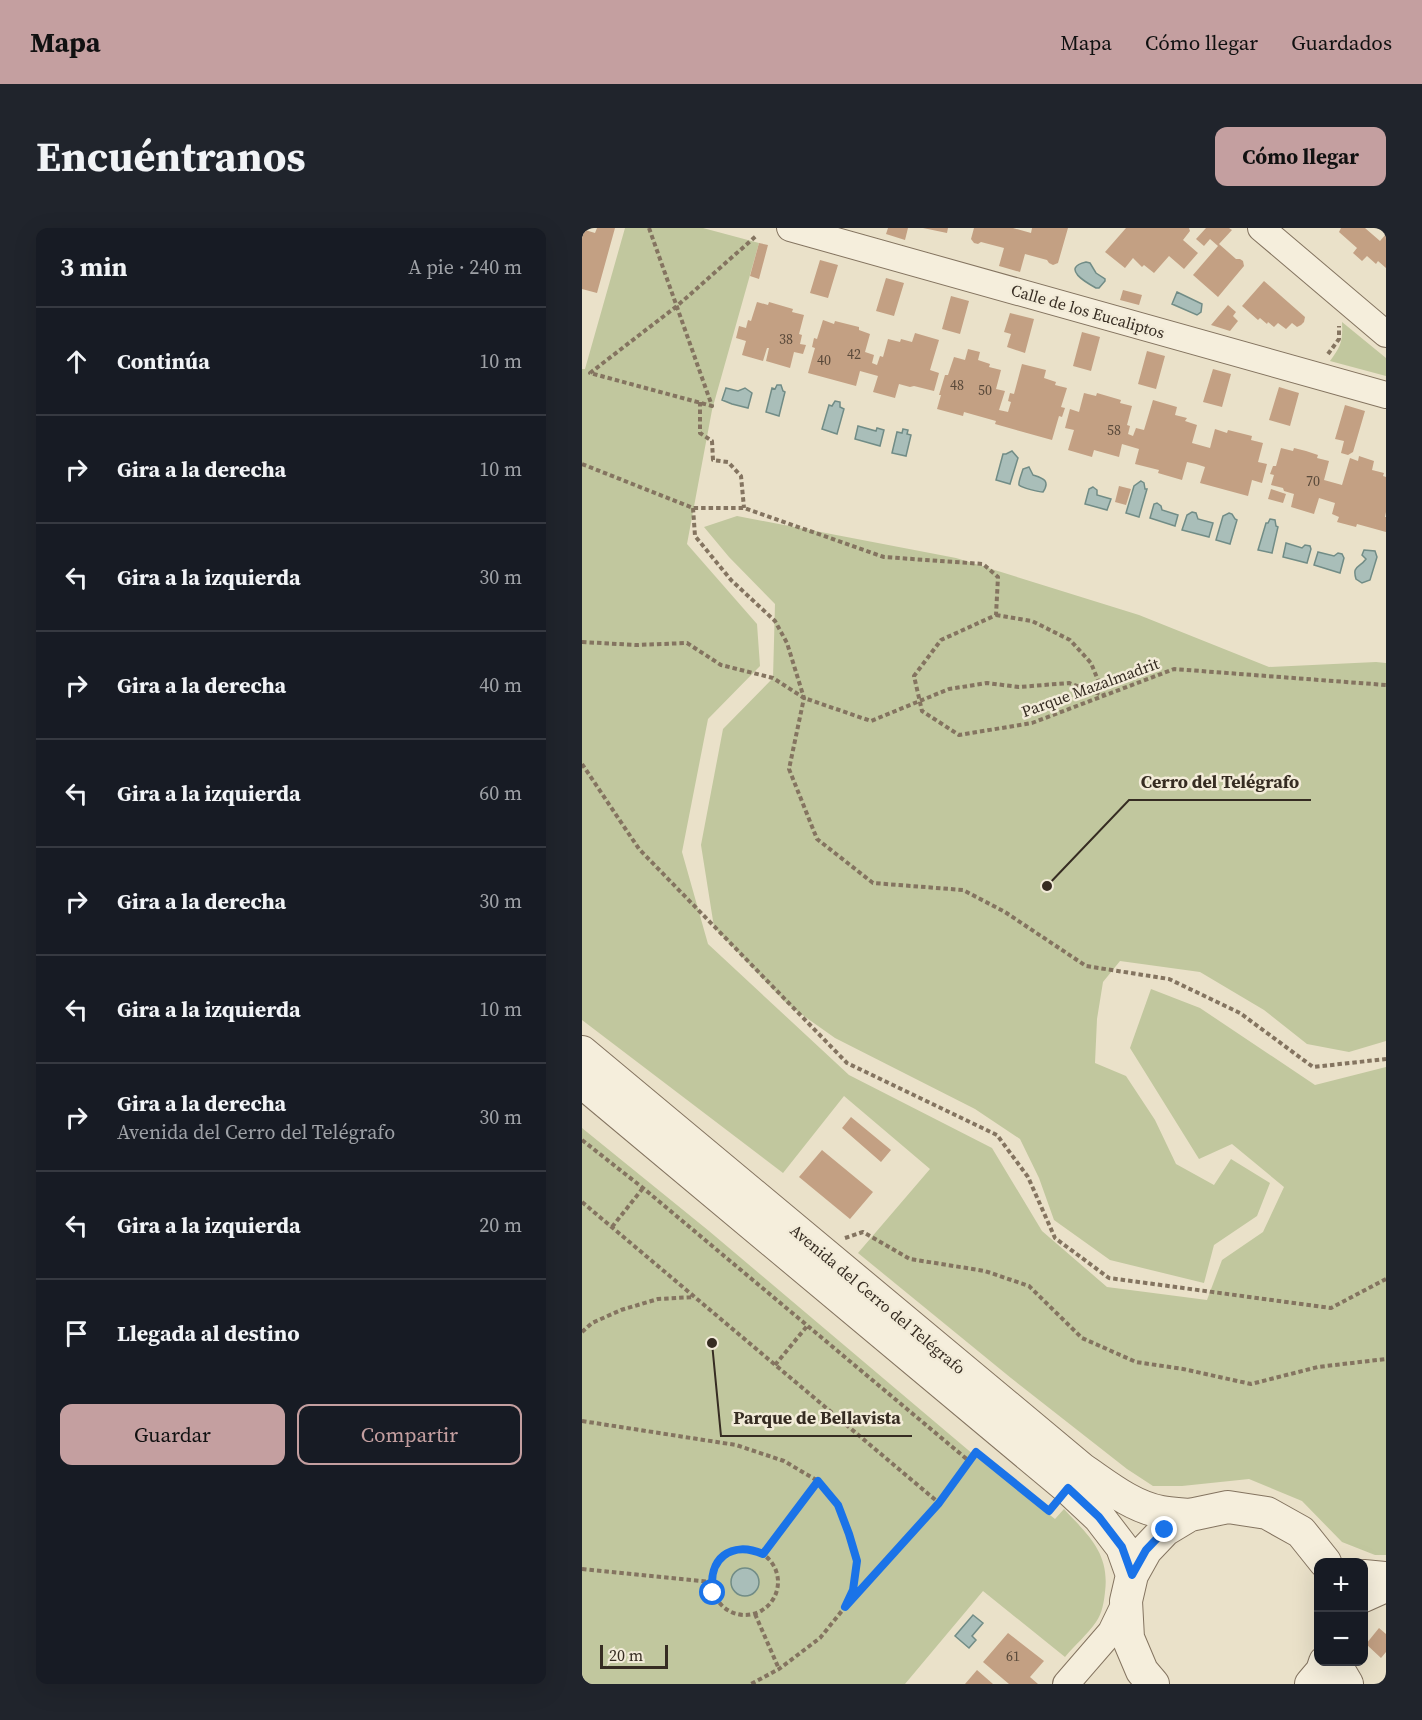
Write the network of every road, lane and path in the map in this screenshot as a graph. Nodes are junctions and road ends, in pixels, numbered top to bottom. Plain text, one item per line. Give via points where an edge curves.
1 (649, 228) edge
2 (790, 228) edge
3 (1261, 228) edge
4 (756, 236) dead end
5 (677, 306) junction
6 (1338, 318) dead end
7 (1386, 334) edge
8 (1327, 356) dead end
9 (1386, 395) edge
10 (700, 402) junction
11 (582, 464) edge
12 (693, 508) junction
13 (744, 508) junction
14 (996, 615) junction
15 (582, 642) edge
16 (1386, 685) edge
17 (1104, 696) junction
18 (804, 698) junction
19 (920, 702) junction
20 (582, 764) edge
21 (582, 1052) edge
22 (1386, 1059) edge
23 (582, 1082) edge
24 (582, 1140) edge
25 (643, 1188) junction
26 (582, 1202) edge
27 (612, 1227) junction
28 (841, 1239) dead end
29 (1386, 1279) edge
30 (694, 1297) junction
31 (808, 1325) junction
32 (582, 1332) edge
33 (1386, 1359) edge
34 (775, 1365) junction
35 (582, 1421) edge
36 (969, 1461) junction
37 (818, 1481) junction
38 (1068, 1488) junction
39 (939, 1503) junction
40 (1190, 1515) junction
41 (763, 1554) junction
42 (1321, 1558) edge
43 (582, 1569) edge
44 (1368, 1573) edge
45 (1386, 1575) edge
46 (711, 1582) junction
47 (1129, 1588) junction
48 (1386, 1589) edge
49 (1368, 1597) edge
50 (845, 1607) junction
51 (755, 1614) junction
52 (1324, 1666) edge
53 (1336, 1666) edge
54 (779, 1669) junction
55 (751, 1684) edge
56 (1066, 1684) edge
57 (1153, 1684) edge
58 (1311, 1684) edge
59 (1347, 1684) edge

1 - 5 path
2 - 9 street, Calle de los Eucaliptos
3 - 7 street
4 - 5 path
5 - 10 path via 712,406
5 - 10 path via 590,373
6 - 8 path via 1339,339
10 - 13 path via 700,433 712,441 713,460 728,462 741,476
11 - 12 path
12 - 13 path
12 - 18 path via 695,536 731,580 775,621 787,643
13 - 14 path via 884,557 983,564 998,577
14 - 17 path via 1032,621 1071,639 1091,663
14 - 19 path via 941,640 914,676
15 - 18 path via 687,643 721,665 773,678
16 - 17 path, Parque Mazalmadrit via 1174,669
17 - 19 path via 1069,683 1019,687 987,683 949,689
17 - 19 path, Parque Mazalmadrit via 1032,723 959,735 922,711
18 - 19 path via 870,721
18 - 22 path via 789,769 817,839 873,883 963,890 1005,912 1086,966 1169,979 1240,1013 1313,1068
20 - 29 path via 639,849 847,1063 997,1135 1028,1177 1055,1238 1109,1278 1331,1308
21 - 40 street, Avenida del Cerro del Telégrafo via 1082,1469 1144,1507
23 - 38 street, Avenida del Cerro del Telégrafo
24 - 25 path
25 - 27 path
25 - 31 path
26 - 27 path
27 - 30 path
28 - 33 path via 863,1232 910,1259 985,1271 1029,1286 1082,1338 1136,1362 1251,1384 1317,1367
30 - 32 path via 658,1299 592,1323
30 - 34 path
31 - 34 path
31 - 36 path
34 - 39 path
35 - 37 path via 736,1445 784,1461
36 - 38 path via 976,1452 1049,1511
36 - 39 path
37 - 41 path
37 - 50 path via 838,1505 857,1561 853,1590
38 - 47 street, Avenida del Cerro del Telégrafo via 1099,1517 1122,1547
39 - 50 path
40 - 42 street via 1228,1507 1267,1513 1301,1532
40 - 47 street via 1165,1530 1146,1550
41 - 46 path via 752,1549 729,1552 720,1559
41 - 51 path via 774,1565 778,1587 767,1607
43 - 46 path
44 - 45 street
46 - 51 path via 718,1602 727,1610
47 - 56 street via 1111,1632
47 - 57 street, Avenida del Cerro del Telégrafo via 1128,1638 1142,1671
48 - 49 street
50 - 54 path via 820,1638
51 - 54 path
52 - 58 street
53 - 59 street
54 - 55 path

